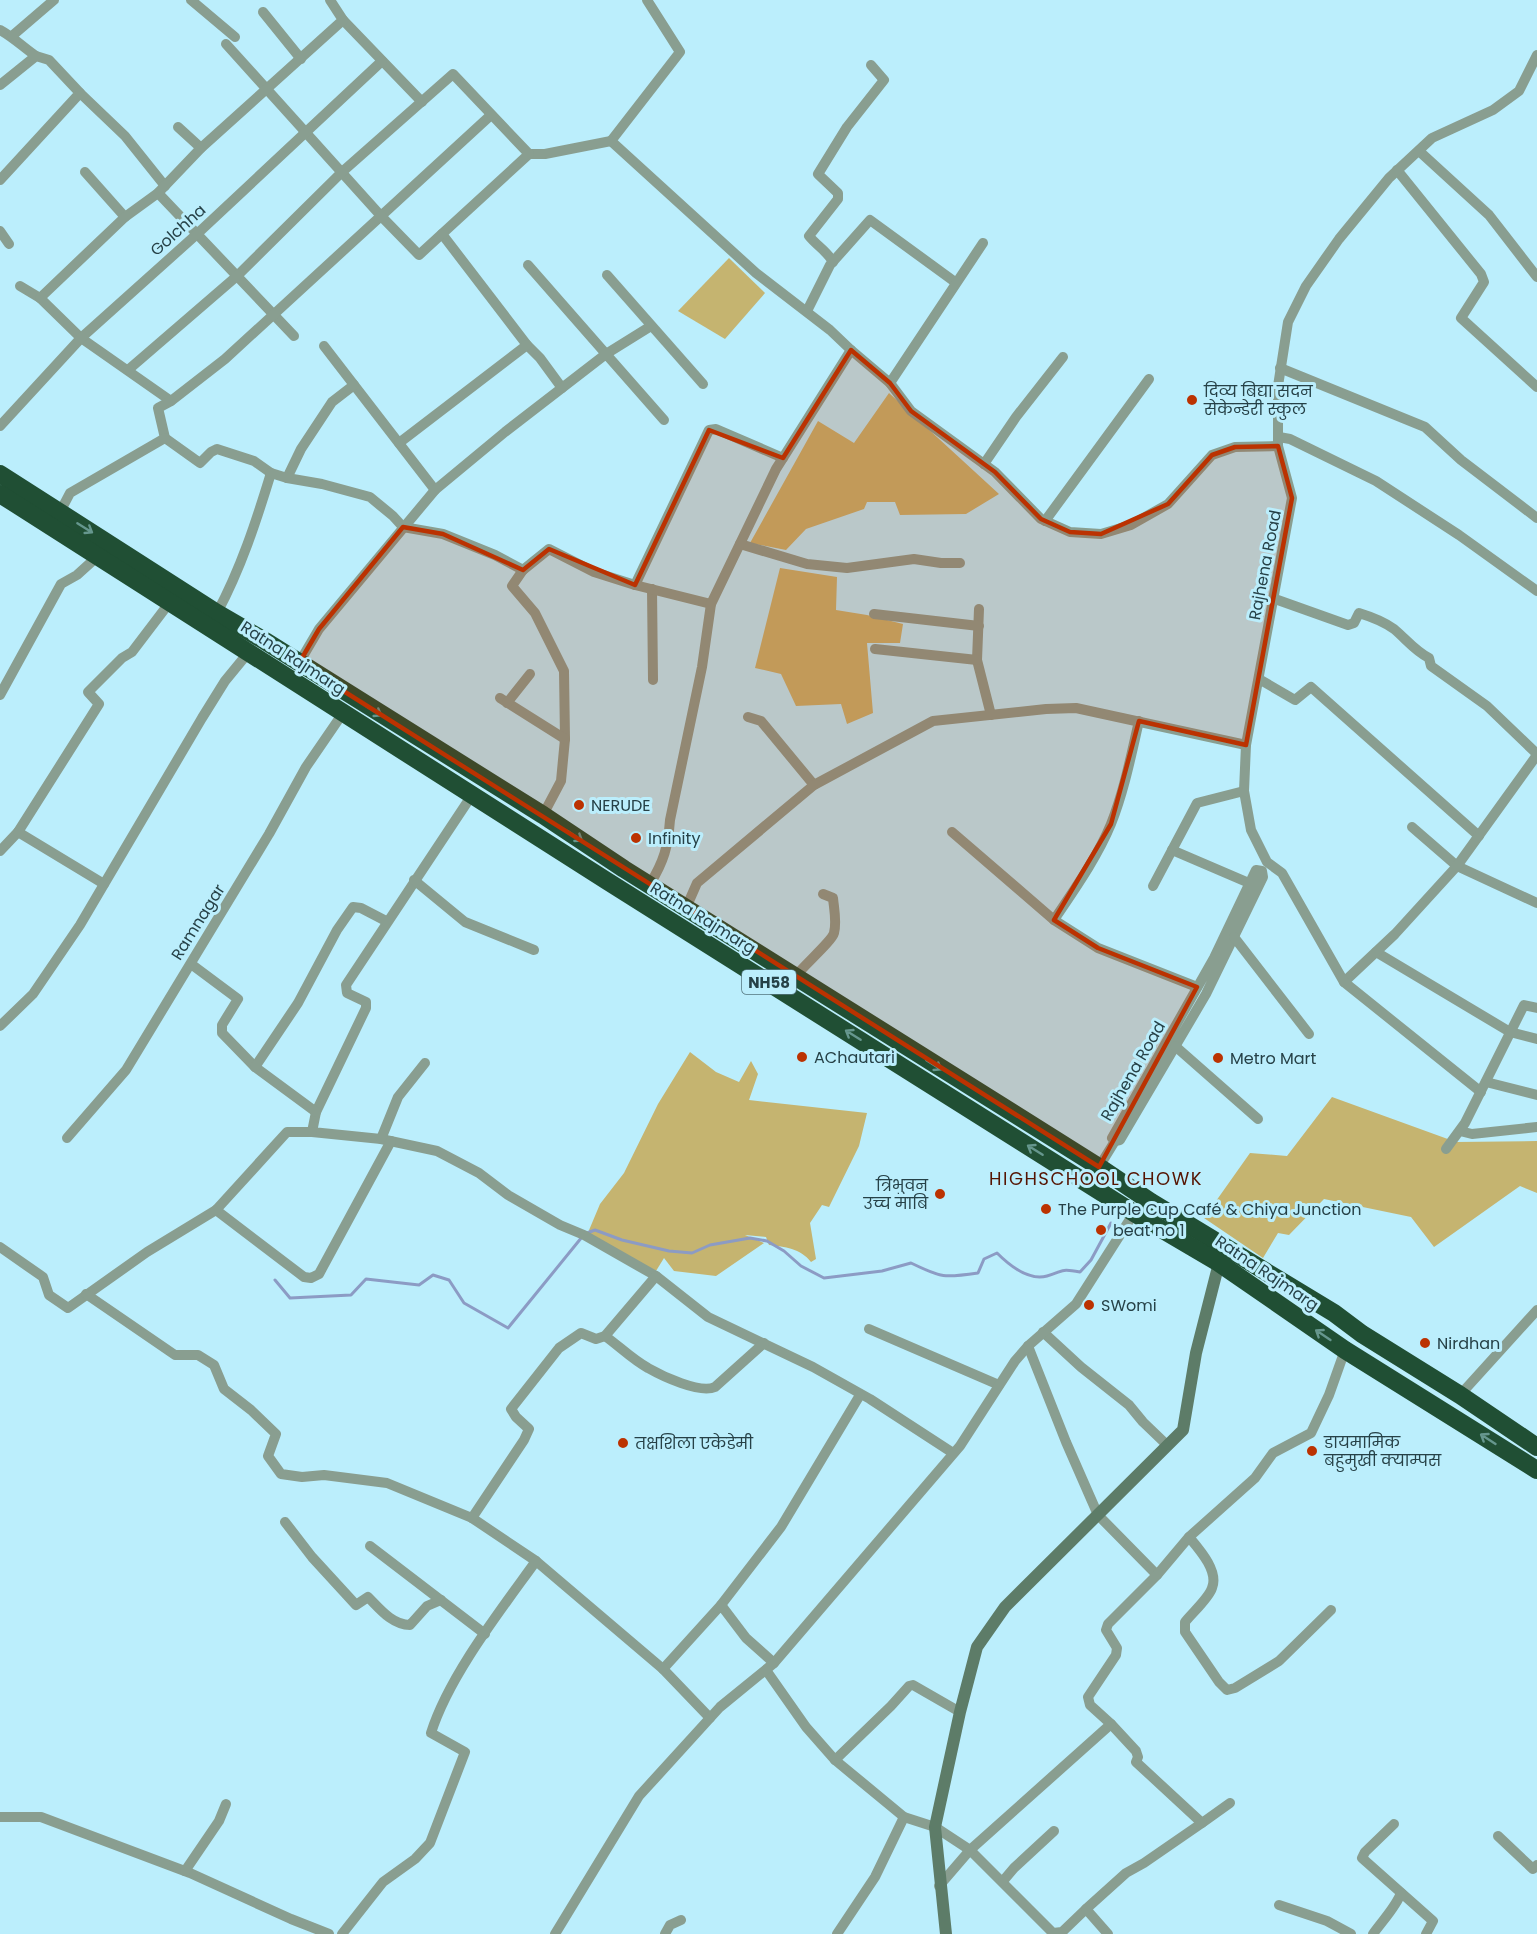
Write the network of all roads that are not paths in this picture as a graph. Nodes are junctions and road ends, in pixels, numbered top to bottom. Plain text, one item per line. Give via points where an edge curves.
1 (54, 0) edge
2 (192, 0) edge
3 (330, 0) edge
4 (647, 0) edge
5 (263, 12) dead end
6 (344, 20) junction
7 (0, 30) edge
8 (12, 36) junction
9 (1537, 55) edge
10 (36, 56) junction
11 (301, 59) junction
12 (382, 61) junction
13 (871, 65) dead end
14 (0, 86) edge
15 (267, 89) junction
16 (80, 93) junction
17 (422, 102) junction
18 (491, 115) junction
19 (178, 127) dead end
20 (304, 133) junction
21 (611, 141) junction
22 (201, 148) junction
23 (1419, 151) junction
24 (529, 154) junction
25 (1397, 170) junction
26 (85, 172) dead end
27 (342, 172) junction
28 (0, 180) edge
29 (161, 190) junction
30 (125, 216) junction
31 (381, 216) junction
32 (0, 231) edge
33 (196, 234) junction
34 (442, 234) junction
35 (983, 243) dead end
36 (9, 244) dead end
37 (833, 262) junction
38 (528, 265) dead end
39 (607, 275) dead end
40 (237, 276) junction
41 (1537, 277) edge
42 (955, 282) junction
43 (20, 286) dead end
44 (40, 298) junction
45 (807, 311) junction
46 (273, 316) junction
47 (651, 326) junction
48 (294, 336) dead end
49 (81, 338) junction
50 (527, 345) junction
51 (324, 346) dead end
52 (851, 350) junction
53 (606, 354) junction
54 (1063, 357) dead end
55 (1280, 368) junction
56 (128, 369) junction
57 (1149, 379) dead end
58 (890, 383) junction
59 (354, 384) junction
60 (703, 384) dead end
61 (1537, 387) edge
62 (562, 388) junction
63 (171, 401) junction
64 (664, 420) dead end
65 (0, 426) edge
66 (165, 438) junction
67 (1278, 441) junction
68 (399, 443) junction
69 (783, 458) junction
70 (984, 464) junction
71 (271, 473) junction
72 (0, 474) edge
73 (287, 478) junction
74 (435, 489) junction
75 (0, 494) edge
76 (60, 512) junction
77 (1537, 518) edge
78 (1045, 521) junction
79 (403, 527) junction
80 (740, 544) junction
81 (98, 556) junction
82 (960, 563) dead end
83 (524, 570) junction
84 (635, 585) junction
85 (652, 589) junction
86 (1537, 591) edge
87 (1275, 599) junction
88 (170, 602) junction
89 (711, 604) junction
90 (979, 609) dead end
91 (217, 614) junction
92 (874, 614) dead end
93 (978, 626) junction
94 (875, 649) dead end
95 (248, 652) junction
96 (977, 660) junction
97 (299, 663) junction
98 (530, 674) dead end
99 (1258, 679) junction
100 (653, 680) dead end
101 (0, 695) edge
102 (343, 713) junction
103 (991, 715) junction
104 (748, 717) dead end
105 (1139, 721) junction
106 (565, 739) junction
107 (1246, 745) junction
108 (1537, 754) edge
109 (814, 785) junction
110 (1244, 791) junction
111 (472, 795) junction
112 (543, 815) junction
113 (1412, 827) dead end
114 (18, 832) junction
115 (952, 832) dead end
116 (1479, 836) junction
117 (1172, 850) junction
118 (0, 851) edge
119 (1456, 866) junction
120 (1261, 870) junction
121 (414, 880) junction
122 (1249, 883) junction
123 (104, 884) junction
124 (650, 884) junction
125 (1153, 886) dead end
126 (823, 894) dead end
127 (1537, 903) edge
128 (686, 908) junction
129 (1054, 920) junction
130 (386, 921) junction
131 (1234, 937) junction
132 (534, 950) dead end
133 (1376, 952) junction
134 (1219, 960) junction
135 (191, 964) junction
136 (795, 977) junction
137 (1344, 982) junction
138 (1197, 987) junction
139 (1537, 1008) edge
140 (0, 1026) edge
141 (1510, 1032) junction
142 (1309, 1034) dead end
143 (1537, 1039) edge
144 (1169, 1051) junction
145 (425, 1063) dead end
146 (255, 1067) junction
147 (1484, 1087) junction
148 (1537, 1095) edge
149 (316, 1112) junction
150 (1258, 1119) dead end
151 (1537, 1127) edge
152 (1460, 1131) junction
153 (312, 1132) junction
154 (66, 1138) dead end
155 (386, 1140) junction
156 (1446, 1149) dead end
157 (1099, 1167) junction
158 (216, 1210) junction
159 (1134, 1213) junction
160 (0, 1247) edge
161 (1219, 1263) junction
162 (656, 1276) junction
163 (86, 1294) junction
164 (1537, 1310) edge
165 (869, 1329) dead end
166 (1043, 1332) junction
167 (605, 1336) junction
168 (764, 1343) junction
169 (1028, 1346) junction
170 (1345, 1350) junction
171 (999, 1385) junction
172 (860, 1395) junction
173 (1460, 1395) junction
174 (1167, 1444) junction
175 (1537, 1447) edge
176 (953, 1453) junction
177 (1537, 1470) edge
178 (1098, 1515) junction
179 (472, 1518) junction
180 (285, 1522) dead end
181 (1189, 1537) junction
182 (370, 1546) dead end
183 (536, 1562) junction
184 (1157, 1575) junction
185 (441, 1600) junction
186 (721, 1605) junction
187 (1331, 1610) dead end
188 (486, 1634) junction
189 (770, 1667) junction
190 (663, 1669) junction
191 (960, 1712) junction
192 (710, 1718) junction
193 (1111, 1725) junction
194 (835, 1760) junction
195 (1230, 1803) dead end
196 (226, 1804) dead end
197 (904, 1816) junction
198 (0, 1817) edge
199 (1202, 1823) junction
200 (1394, 1824) dead end
201 (935, 1827) junction
202 (1054, 1831) dead end
203 (1498, 1836) dead end
204 (970, 1850) junction
205 (1537, 1865) edge
206 (185, 1871) junction
207 (1003, 1881) junction
208 (939, 1886) junction
209 (1401, 1893) junction
210 (1278, 1905) dead end
211 (1086, 1909) junction
212 (681, 1920) dead end
213 (329, 1934) edge
214 (342, 1934) edge
215 (555, 1934) edge
216 (665, 1934) edge
217 (837, 1934) edge
218 (946, 1934) edge
219 (1108, 1934) edge
220 (1351, 1934) edge
221 (1373, 1934) edge
222 (1426, 1934) edge

1 - 8 street
2 - 15 street via 230,40
3 - 6 street
4 - 21 street via 680,52
5 - 11 street
6 - 11 street
6 - 12 street
7 - 8 street
8 - 10 street
9 - 23 street, Rajhena Road via 1520,91 1493,110 1432,138
10 - 14 street
10 - 16 street via 49,60
11 - 15 street
12 - 17 street
12 - 20 street, Golchha
13 - 37 street via 884,80 847,127 818,174 838,193 838,199 809,236
15 - 20 street
15 - 22 street
16 - 28 street
16 - 29 street via 125,135
17 - 18 street via 453,74
17 - 27 street
18 - 24 street
18 - 31 street
19 - 22 street
20 - 27 street
20 - 33 street, Golchha
21 - 24 street
21 - 45 street via 756,273
22 - 29 street
23 - 25 street, Rajhena Road
23 - 41 street via 1489,215
24 - 34 street
25 - 55 street, Rajhena Road via 1339,239 1306,286 1288,322
25 - 61 street via 1481,274 1484,282 1461,318
26 - 30 street
27 - 31 street
27 - 40 street
29 - 30 street
29 - 33 street
30 - 44 street
31 - 34 street via 419,255
31 - 46 street
32 - 36 street
33 - 40 street
33 - 49 street, Golchha
34 - 50 street
35 - 42 street
37 - 42 street via 870,220
37 - 45 street
38 - 53 street
39 - 47 street
40 - 46 street
40 - 56 street
42 - 58 street
43 - 44 street
44 - 49 street
45 - 52 street
46 - 48 street
46 - 63 street
47 - 53 street
47 - 60 street
49 - 56 street
49 - 65 street, Golchha
50 - 62 street
50 - 68 street
51 - 59 street
52 - 58 street
52 - 69 street
53 - 62 street
53 - 64 street
54 - 70 street
55 - 67 street, Rajhena Road
55 - 77 street via 1425,427
56 - 63 street
57 - 78 street
58 - 70 street via 912,411
59 - 68 street
59 - 73 street via 332,402
62 - 74 street
63 - 66 street via 158,408
66 - 71 street via 200,463 217,449 254,461
66 - 76 street via 70,493
67 - 78 street via 1235,447 1212,455 1168,504 1131,525 1101,534 1070,532
67 - 86 street via 1290,439 1376,482
67 - 87 street, Rajhena Road via 1293,498
68 - 74 street
69 - 80 street
69 - 84 street via 716,429 709,430
70 - 78 street
71 - 73 street
71 - 91 street via 236,578
72 - 76 highway, Ratna Rajmarg / NH58
73 - 79 street via 370,497
74 - 79 street
75 - 81 highway, Ratna Rajmarg / NH58
76 -> 91 highway, Ratna Rajmarg / NH58
79 - 83 street via 442,534
79 - 97 street via 319,629
80 - 82 street via 807,564 847,568 914,559
80 - 89 street
81 - 88 highway, Ratna Rajmarg / NH58
81 - 101 street via 61,584
83 - 84 street via 549,549 594,572
83 - 106 street via 512,586 535,613 564,670
84 - 85 street
85 - 89 street
85 - 100 street
87 - 99 street, Rajhena Road
87 - 108 street via 1348,625 1354,623 1359,613 1377,618 1429,658 1431,666 1487,706
88 - 95 highway, Ratna Rajmarg / NH58
88 - 114 street via 132,652 88,692 99,704
89 - 124 street via 668,845
90 - 93 street
91 - 97 highway, Ratna Rajmarg / NH58
92 - 93 street
93 - 96 street
94 - 96 street
95 - 102 highway, Ratna Rajmarg / NH58
95 - 123 street via 202,718
96 - 103 street
97 -> 112 highway, Ratna Rajmarg / NH58
98 - 106 street via 503,700
99 - 107 street, Rajhena Road
99 - 116 street via 1295,700 1311,687
102 - 111 highway, Ratna Rajmarg / NH58
102 - 135 street, Ramnagar via 306,767
103 - 105 street via 1076,708
103 - 109 street via 933,722
104 - 109 street via 761,721
105 - 107 street
105 - 129 street via 1126,781 1111,824
106 - 112 street via 561,781
107 - 110 street, Rajhena Road
108 - 116 street
109 - 128 street via 697,883
110 - 117 street via 1197,804
110 - 120 street, Rajhena Road
111 - 121 street
159 -> 111 highway, Ratna Rajmarg / NH58
112 -> 124 highway, Ratna Rajmarg / NH58
113 - 119 street
114 - 118 street
114 - 123 street
115 - 129 street
116 - 119 street
117 - 122 street
117 - 125 street
119 - 127 street
119 - 133 street
120 - 122 street, Rajhena Road
120 - 131 street, Rajhena Road
120 - 137 street via 1282,873
121 - 130 street
121 - 132 street via 465,922
122 - 134 street, Rajhena Road
123 - 140 street via 33,994
124 - 128 highway, Ratna Rajmarg / NH58
126 - 136 street via 833,898 833,936
128 - 136 highway, Ratna Rajmarg / NH58
129 - 138 street via 1098,948
130 - 146 street via 353,907 298,1003
130 - 149 street via 346,985 347,993 366,1002 366,1008
131 - 134 street, Rajhena Road
131 - 142 street
133 - 137 street
133 - 141 street
134 - 138 street, Rajhena Road
134 - 144 street, Rajhena Road
135 - 146 street via 238,999 222,1025 222,1033
135 - 154 street, Ramnagar via 126,1070
136 -> 157 highway, Ratna Rajmarg / NH58
137 - 147 street
138 - 144 street, Rajhena Road
139 - 141 street via 1524,1005
141 - 143 street
141 - 147 street
144 - 150 street
144 - 157 street, Rajhena Road
145 - 155 street via 398,1096
146 - 149 street
147 - 148 street
147 - 152 street
149 - 153 street
151 - 152 street via 1472,1134
152 - 156 street
153 - 155 street
153 - 158 street via 287,1132
155 - 158 street via 319,1274 311,1278 304,1277
155 - 162 street via 437,1151 479,1173 560,1226 584,1235
157 - 173 highway, Ratna Rajmarg / NH58
158 - 163 street
159 - 161 highway, Ratna Rajmarg / NH58
159 - 166 street via 1076,1304
160 - 163 street via 43,1277 49,1295 68,1308
170 -> 161 highway, Ratna Rajmarg / NH58
161 - 174 street via 1196,1353 1183,1430
162 - 167 street
162 - 168 street via 708,1317
163 - 179 street via 175,1355 198,1355 214,1365 224,1389 276,1434 268,1456 281,1474 387,1483
164 - 173 street
165 - 171 street
166 - 169 street
166 - 174 street via 1129,1405
167 - 168 street via 647,1368 694,1388 709,1390
167 - 179 street via 596,1339 581,1333 559,1348 511,1409 529,1429
168 - 172 street
169 - 171 street
169 - 178 street
177 -> 170 highway, Ratna Rajmarg / NH58
170 - 181 street via 1311,1433 1273,1453 1255,1478
171 - 176 street
172 - 176 street
172 - 186 street via 781,1527
173 - 175 highway, Ratna Rajmarg / NH58
174 - 178 street
176 - 189 street
178 - 184 street
178 - 191 street via 999,1615 977,1647
179 - 183 street
180 - 185 street via 356,1605 368,1596 386,1615 401,1625 410,1625 427,1606
181 - 184 street
181 - 187 street via 1214,1576 1212,1588 1185,1622 1185,1632 1227,1690 1279,1661
182 - 185 street
183 - 188 street
183 - 190 street
184 - 193 street via 1106,1630 1117,1648 1116,1655 1088,1701
185 - 188 street
186 - 189 street
186 - 190 street
188 - 214 street via 439,1709 431,1733 465,1752 430,1843 383,1882
189 - 192 street
189 - 194 street via 807,1727
190 - 192 street
191 - 194 street via 909,1686
191 - 201 street
192 - 215 street via 639,1796
193 - 199 street via 1136,1751 1136,1762
193 - 204 street
194 - 197 street
195 - 199 street
196 - 206 street
197 - 201 street
197 - 217 street via 875,1877
198 - 206 street via 41,1817
199 - 211 street via 1126,1873
200 - 209 street via 1362,1858
201 - 204 street
201 - 208 street
202 - 207 street
203 - 205 street via 1533,1869
204 - 207 street
204 - 208 street
206 - 213 street
207 - 211 street via 1053,1932 1062,1932
208 - 218 street
209 - 221 street
209 - 222 street via 1433,1921
210 - 220 street via 1327,1921
211 - 219 street
212 - 216 street via 670,1925

